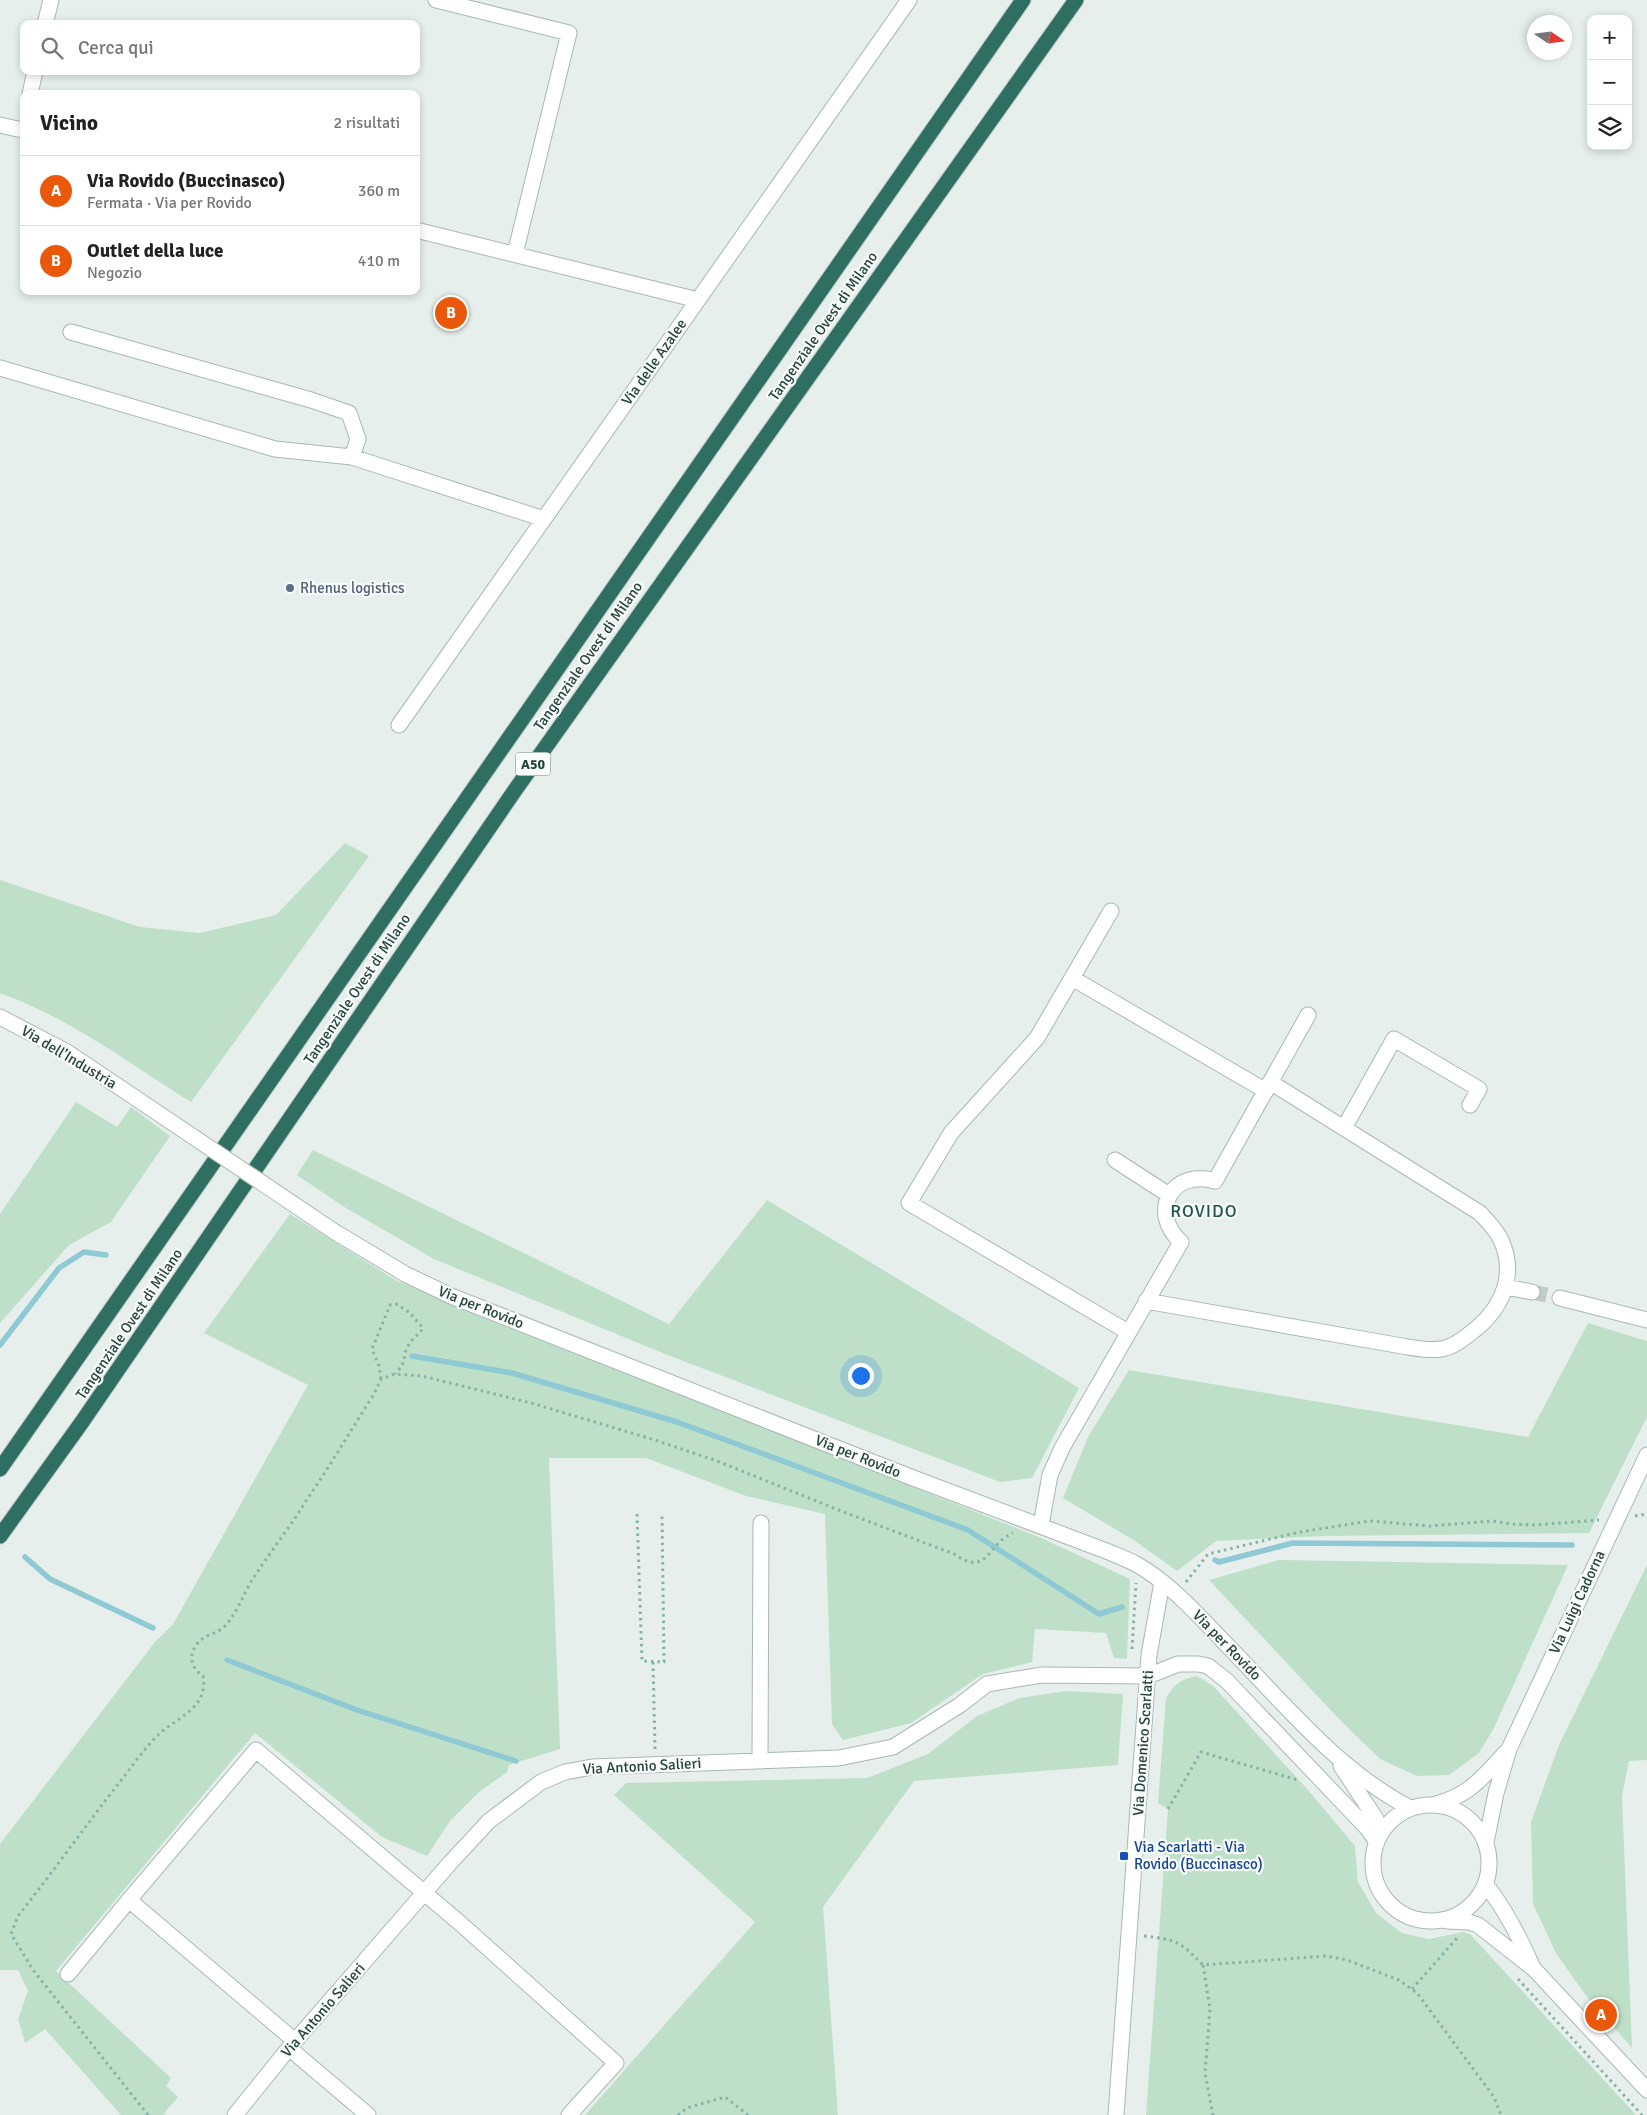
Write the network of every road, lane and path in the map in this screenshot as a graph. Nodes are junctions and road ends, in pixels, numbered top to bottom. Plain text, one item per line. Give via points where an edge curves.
1 (51, 0) edge
2 (436, 0) edge
3 (909, 0) edge
4 (1023, 0) edge
5 (1076, 0) edge
6 (46, 20) edge
7 (34, 75) edge
8 (31, 90) edge
9 (0, 125) edge
10 (20, 127) edge
11 (420, 231) edge
12 (515, 254) junction
13 (698, 300) junction
14 (71, 332) dead end
15 (0, 368) edge
16 (352, 457) junction
17 (544, 519) junction
18 (399, 725) dead end
19 (1111, 911) dead end
20 (1072, 978) junction
21 (1308, 1015) dead end
22 (0, 1017) edge
23 (1268, 1086) junction
24 (1470, 1105) dead end
25 (1344, 1128) junction
26 (1115, 1160) dead end
27 (1169, 1195) junction
28 (335, 1232) joint
29 (1506, 1287) junction
30 (1532, 1292) tunnel mouth
31 (1560, 1298) tunnel mouth
32 (1146, 1301) junction
33 (1647, 1320) edge
34 (1128, 1332) junction
35 (395, 1374) junction
36 (381, 1379) junction
37 (1647, 1455) edge
38 (0, 1469) edge
39 (637, 1514) dead end
40 (662, 1514) dead end
41 (1647, 1514) edge
42 (1616, 1519) junction
43 (761, 1522) dead end
44 (1041, 1525) junction
45 (0, 1536) edge
46 (1002, 1538) dead end
47 (1162, 1582) junction
48 (1177, 1594) junction
49 (653, 1662) junction
50 (1148, 1676) junction
51 (1509, 1749) junction
52 (1332, 1752) junction
53 (760, 1760) junction
54 (656, 1764) junction
55 (1297, 1780) dead end
56 (1432, 1804) junction
57 (1410, 1808) junction
58 (1168, 1809) dead end
59 (1379, 1838) junction
60 (1486, 1842) junction
61 (1486, 1885) junction
62 (424, 1893) junction
63 (129, 1900) junction
64 (1437, 1921) junction
65 (1463, 1932) dead end
66 (1129, 1934) junction
67 (1202, 1965) junction
68 (1534, 1969) junction
69 (68, 1974) dead end
70 (1517, 1978) dead end
71 (1412, 1989) junction
72 (292, 2044) junction
73 (1647, 2090) edge
74 (148, 2115) edge
75 (235, 2115) edge
76 (368, 2115) edge
77 (569, 2115) edge
78 (678, 2115) edge
79 (748, 2115) edge
80 (1116, 2115) edge
81 (1213, 2115) edge
82 (1500, 2115) edge
83 (1642, 2115) edge

1 - 6 street
2 - 12 street via 569,33
3 - 13 street, Via delle Azalee
4 - 38 highway, Tangenziale Ovest di Milano / A50
5 - 45 highway, Tangenziale Ovest di Milano / A50 via 513,792 88,1414
7 - 8 street
9 - 10 street
11 - 12 street
12 - 13 street
13 - 17 street, Via delle Azalee
14 - 16 street via 349,413 358,439
15 - 16 street via 275,449
16 - 17 street
17 - 18 street, Via delle Azalee
19 - 20 street
20 - 23 street
20 - 34 street via 1037,1038 951,1133 909,1203
21 - 23 street
22 - 28 street, Via dell'Industria, bridge via 67,1052
23 - 25 street
23 - 27 street via 1215,1181 1192,1178
24 - 25 street via 1479,1089 1394,1039
25 - 29 street via 1480,1212 1500,1239 1506,1257
26 - 27 street
27 - 32 street via 1165,1219 1172,1234 1181,1242
28 - 44 street, Via per Rovido via 405,1274 451,1296
29 - 30 street
29 - 32 street via 1495,1308 1469,1334 1442,1349 1402,1346
31 - 33 street
32 - 34 street
34 - 44 street via 1054,1466
35 - 36 path
35 - 36 path via 405,1364 408,1345 423,1328 409,1312 396,1304 390,1305 372,1349
35 - 46 path via 422,1376 614,1427 717,1461 954,1554 964,1561 974,1563 989,1556
36 - 74 path via 232,1617 224,1628 197,1643 192,1663 196,1672 203,1676 205,1684 194,1709 158,1735 133,1765 18,1916 11,1934 33,1970
37 - 42 street, Via Luigi Cadorna
39 - 49 path via 642,1661
40 - 49 path via 664,1662
41 - 42 path
42 - 48 path via 1536,1524 1492,1521 1430,1526 1370,1521 1300,1532 1208,1554
42 - 51 street, Via Luigi Cadorna
43 - 53 street
44 - 47 street, Via per Rovido via 1137,1565
47 - 48 street, Via per Rovido
47 - 50 street, Via Domenico Scarlatti via 1151,1638
48 - 52 street, Via per Rovido
49 - 54 path
50 - 53 street, Via Antonio Salieri via 1042,1675 987,1684 893,1747 839,1758
50 - 59 street via 1186,1664 1198,1664 1214,1671
50 - 66 street, Via Domenico Scarlatti
51 - 56 street, Via Luigi Cadorna via 1475,1786 1450,1800
51 - 60 street, Via Luigi Cadorna
52 - 57 street, Via per Rovido via 1376,1788
52 - 59 street, Via per Rovido via 1376,1820
53 - 54 street, Via Antonio Salieri
54 - 62 street, Via Antonio Salieri via 592,1767 565,1772 541,1782 489,1821
55 - 58 path via 1201,1752
56 - 57 street
56 - 60 street via 1464,1814 1477,1826
57 - 59 street via 1394,1818
59 - 64 street via 1373,1867 1383,1896 1407,1916
60 - 61 street via 1489,1871
61 - 64 street via 1467,1910 1453,1918
61 - 68 street via 1498,1899
62 - 63 street via 256,1750
62 - 72 street, Via Antonio Salieri
62 - 77 street via 616,2063
63 - 69 street
63 - 72 street
64 - 68 street via 1478,1925
65 - 71 path
66 - 67 path via 1172,1939
66 - 80 street, Via Domenico Scarlatti
67 - 71 path via 1326,1956 1347,1960 1399,1980
67 - 81 path via 1210,2009 1205,2074
68 - 73 street
70 - 83 path
71 - 82 path via 1494,2097
72 - 75 street, Via Antonio Salieri
72 - 76 street
78 - 79 path via 687,2108 725,2097

